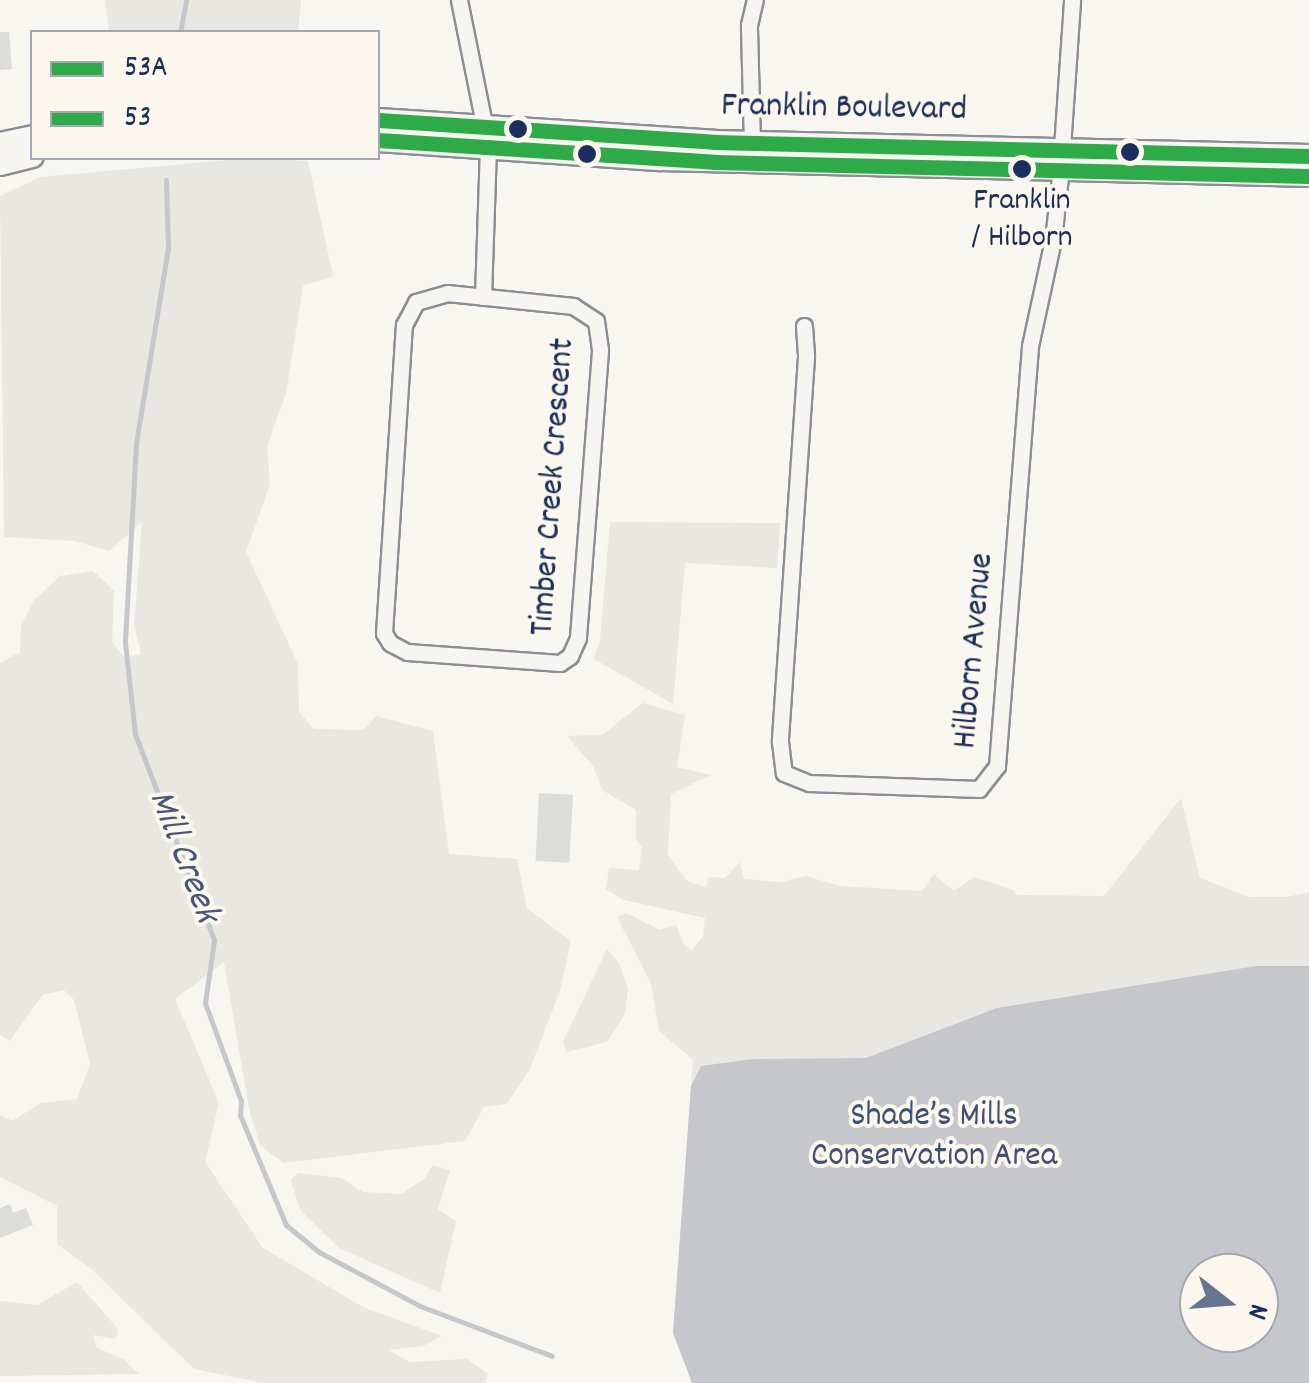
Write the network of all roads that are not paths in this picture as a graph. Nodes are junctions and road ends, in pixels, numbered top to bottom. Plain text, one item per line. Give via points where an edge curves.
1 (459, 0) edge
2 (755, 0) edge
3 (1072, 0) edge
4 (380, 120) edge
5 (30, 137) edge
6 (380, 140) edge
7 (487, 140) junction
8 (752, 142) junction
9 (0, 144) edge
10 (30, 156) edge
11 (1309, 156) edge
12 (1061, 158) junction
13 (0, 164) edge
14 (1309, 175) edge
15 (483, 297) junction
16 (804, 326) dead end

1 - 7 street
2 - 8 street via 749,25
3 - 12 street
4 - 7 main road, Franklin Boulevard
5 - 9 main road
6 - 7 main road, Franklin Boulevard
7 - 8 main road, Franklin Boulevard
7 - 12 main road, Franklin Boulevard via 714,162
7 - 15 street
8 - 12 main road, Franklin Boulevard
10 - 13 main road
11 - 12 main road, Franklin Boulevard
12 - 14 main road, Franklin Boulevard
12 - 16 street, Hilborn Avenue via 1053,240 1030,346 997,766 979,790 809,783 784,773 780,742
15 - 15 street, Timber Creek Crescent via 423,298 404,326 384,633 406,652 560,663 578,638 600,336 596,322 572,306

